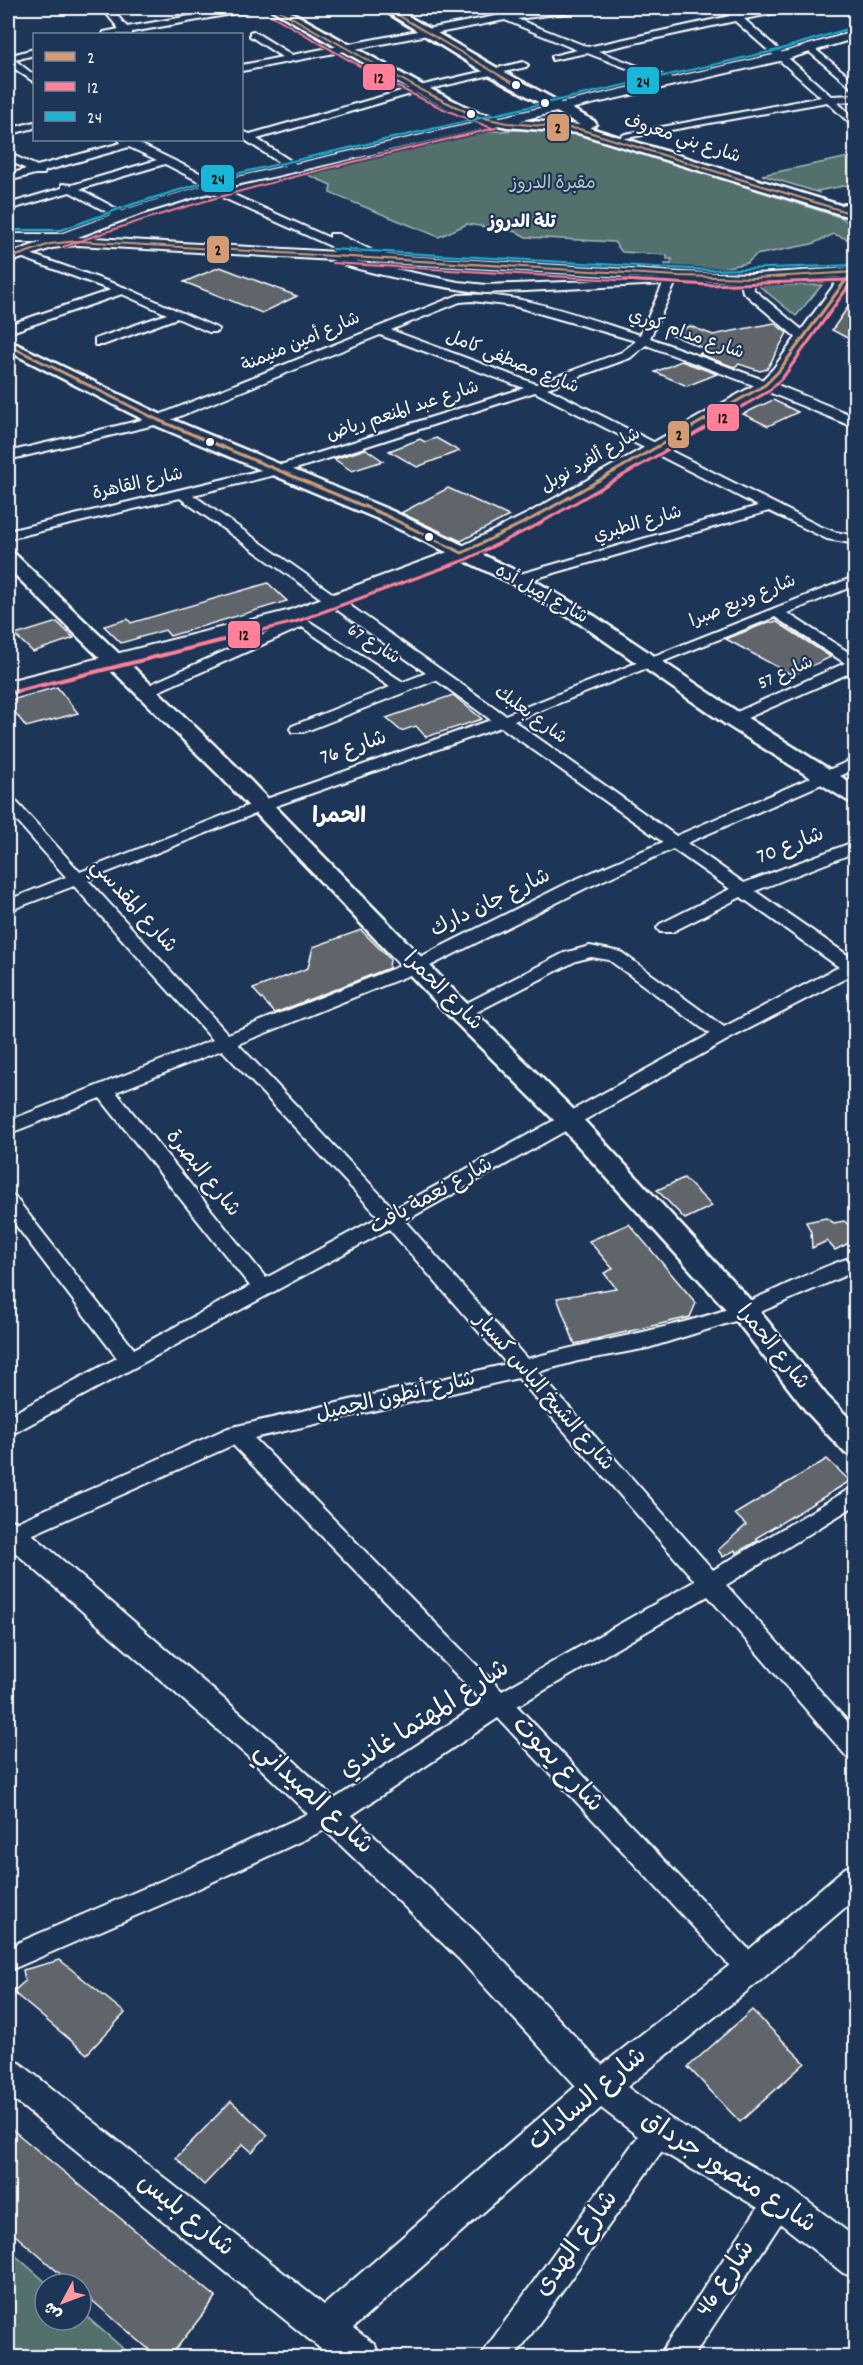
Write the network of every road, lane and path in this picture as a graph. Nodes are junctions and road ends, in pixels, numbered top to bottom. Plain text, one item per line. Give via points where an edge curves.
1 (106, 8) edge
2 (248, 8) edge
3 (275, 8) edge
4 (386, 8) edge
5 (497, 8) edge
6 (580, 8) edge
7 (726, 8) edge
8 (787, 8) edge
9 (507, 17) junction
10 (737, 17) junction
11 (126, 32) edge
12 (427, 32) junction
13 (254, 34) dead end
14 (855, 34) edge
15 (345, 48) junction
16 (810, 48) junction
17 (589, 50) junction
18 (33, 52) edge
19 (780, 57) junction
20 (291, 58) junction
21 (555, 58) dead end
22 (8, 60) edge
23 (828, 64) junction
24 (523, 65) dead end
25 (243, 68) edge
26 (801, 68) dead end
27 (494, 72) junction
28 (33, 79) edge
29 (671, 82) junction
30 (855, 87) edge
31 (419, 89) junction
32 (855, 98) edge
33 (829, 99) junction
34 (554, 107) junction
35 (494, 121) junction
36 (33, 125) edge
37 (855, 126) edge
38 (571, 128) junction
39 (8, 132) edge
40 (245, 135) edge
41 (625, 137) junction
42 (132, 141) edge
43 (8, 156) edge
44 (165, 160) junction
45 (293, 167) junction
46 (37, 170) junction
47 (8, 178) edge
48 (248, 178) junction
49 (767, 185) junction
50 (72, 189) junction
51 (204, 190) junction
52 (8, 207) edge
53 (853, 210) edge
54 (122, 216) junction
55 (90, 228) junction
56 (8, 239) edge
57 (72, 239) junction
58 (103, 243) junction
59 (22, 254) junction
60 (332, 256) junction
61 (8, 258) edge
62 (397, 260) junction
63 (854, 272) edge
64 (727, 278) junction
65 (754, 278) junction
66 (670, 282) junction
67 (122, 290) junction
68 (458, 293) junction
69 (499, 293) junction
70 (478, 297) joint
71 (177, 314) junction
72 (8, 329) edge
73 (213, 329) dead end
74 (379, 330) junction
75 (803, 337) junction
76 (644, 339) junction
77 (99, 342) dead end
78 (8, 345) edge
79 (765, 385) junction
80 (536, 388) junction
81 (158, 420) junction
82 (855, 423) edge
83 (653, 447) junction
84 (8, 456) edge
85 (278, 470) junction
86 (182, 493) junction
87 (769, 507) junction
88 (8, 535) edge
89 (855, 540) edge
90 (462, 553) junction
91 (8, 558) edge
92 (518, 579) junction
93 (855, 580) edge
94 (334, 601) junction
95 (775, 611) junction
96 (297, 619) junction
97 (111, 659) junction
98 (646, 662) junction
99 (855, 664) edge
100 (437, 674) junction
101 (9, 683) edge
102 (402, 688) junction
103 (145, 692) junction
104 (733, 719) junction
105 (502, 721) junction
106 (298, 729) dead end
107 (855, 763) edge
108 (823, 776) junction
109 (855, 796) edge
110 (8, 801) edge
111 (261, 806) junction
112 (673, 842) junction
113 (855, 846) edge
114 (78, 878) junction
115 (742, 890) junction
116 (8, 906) edge
117 (666, 928) dead end
118 (416, 966) junction
119 (854, 969) edge
120 (461, 1013) junction
121 (723, 1035) junction
122 (225, 1042) junction
123 (103, 1089) junction
124 (570, 1121) junction
125 (8, 1128) edge
126 (8, 1202) edge
127 (392, 1220) junction
128 (855, 1263) edge
129 (264, 1289) junction
130 (744, 1311) junction
131 (130, 1359) junction
132 (521, 1369) junction
133 (8, 1426) edge
134 (236, 1434) junction
135 (855, 1445) edge
136 (855, 1494) edge
137 (10, 1532) edge
138 (710, 1583) junction
139 (500, 1704) junction
140 (855, 1749) edge
141 (331, 1815) junction
142 (855, 1878) edge
143 (8, 1959) edge
144 (750, 1969) junction
145 (8, 2074) edge
146 (600, 2087) junction
147 (658, 2131) junction
148 (779, 2201) junction
149 (855, 2260) edge
150 (325, 2328) junction
151 (362, 2358) edge
152 (496, 2358) edge
153 (674, 2358) edge

1 - 11 street
2 - 11 street
3 - 15 main road, شارع بني معروف
4 - 12 main road, شارع بني معروف
5 - 9 street
6 - 9 street
7 - 10 street
8 - 10 street
9 - 12 street
9 - 17 street
10 - 17 street
10 - 19 street
12 - 15 street
12 - 27 main road, شارع بني معروف
13 - 20 street
14 - 16 street
15 - 20 street
15 - 31 main road, شارع بني معروف
16 - 19 street
16 - 23 street
17 - 21 street
17 - 29 street
18 - 22 street
19 - 29 street
19 - 33 street
20 - 25 street
22 - 28 street
23 - 26 street
23 - 30 street
24 - 27 street
27 - 31 street
27 - 34 main road, شارع بني معروف
29 - 34 street
31 - 35 main road, شارع بني معروف
31 - 40 street
32 - 33 street
33 - 37 street
33 - 41 street
34 - 35 street
34 - 38 main road via 545,114 547,118
34 - 41 main road, شارع بني معروف
35 - 38 main road, شارع بني معروف
35 - 45 street
36 - 39 street
38 - 49 main road, شارع بني معروف
40 - 45 street
41 - 49 main road, شارع بني معروف
42 - 44 street
42 - 46 street
43 - 46 street
44 - 50 street
44 - 51 street via 207,181
45 - 48 street
46 - 47 street
46 - 50 street
48 - 51 street
48 - 62 street via 234,190 236,194 358,248
49 - 53 main road, شارع بني معروف
50 - 52 street
50 - 54 street
51 - 54 street
51 - 60 street via 219,192 343,248
54 - 55 street
55 - 57 street
55 - 58 street via 91,237
56 - 57 street
56 - 61 street via 14,251
57 - 58 street
57 - 59 street
58 - 60 street
59 - 61 street
59 - 67 street
60 - 62 street
60 - 68 street
62 - 64 street
63 - 65 street
63 - 75 street, شارع ألفرد نوبل
64 - 65 street
64 - 66 street
65 - 75 street via 747,284 747,290
66 - 69 street
66 - 76 street, شارع عبد المنعم رياض
67 - 71 street
67 - 72 street
68 - 69 street
68 - 70 street, شارع أمين منيمنة
68 - 74 street, شارع أمين منيمنة
69 - 70 street, شارع مدام كوري
69 - 76 street, شارع مدام كوري
71 - 73 street
71 - 77 street
74 - 80 street, شارع مصطفى كامل
74 - 81 street, شارع أمين منيمنة
75 - 79 street, شارع ألفرد نوبل
76 - 79 street, شارع مدام كوري
76 - 80 street, شارع عبد المنعم رياض via 626,355
78 - 81 main road, شارع إميل أده
79 - 82 street, شارع مدام كوري
79 - 83 street, شارع ألفرد نوبل
80 - 83 street, شارع مصطفى كامل
80 - 85 street, شارع عبد المنعم رياض
81 - 84 street, شارع أمين منيمنة
81 - 85 main road, شارع إميل أده
83 - 87 street, شارع مصطفى كامل
83 - 90 street, شارع ألفرد نوبل via 533,518
85 - 86 street, شارع القاهرة
85 - 90 main road, شارع إميل أده
86 - 88 street, شارع القاهرة
86 - 94 street, شارع بعلبك
87 - 89 street, شارع مصطفى كامل via 825,534
87 - 92 street, شارع الطبري
90 - 92 main road, شارع إميل أده
90 - 94 street, شارع ألفرد نوبل
91 - 97 main road, شارع الحمرا
92 - 98 main road, شارع إميل أده via 589,621
93 - 95 street, شارع وديع صبرا
94 - 96 street, شارع ألفرد نوبل
94 - 100 street, شارع بعلبك
95 - 98 street, شارع وديع صبرا
95 - 99 street
96 - 97 street, شارع ألفرد نوبل
96 - 102 street, شارع 67
96 - 103 street
97 - 101 street, شارع ألفرد نوبل
97 - 103 main road, شارع الحمرا
98 - 104 main road, شارع إميل أده
98 - 105 street, شارع 76
99 - 104 street, شارع 57
100 - 102 street, شارع 67
100 - 105 street, شارع بعلبك
102 - 106 street, شارع 67
103 - 111 main road, شارع الحمرا
104 - 108 main road, شارع إميل أده
105 - 111 street, شارع 76
105 - 112 street, شارع بعلبك
107 - 108 street, شارع جان دارك
108 - 109 main road, شارع إميل أده
108 - 112 street, شارع جان دارك
110 - 114 street, شارع المقدسي
111 - 114 street, شارع 76
111 - 118 main road, شارع الحمرا
112 - 115 street, شارع بعلبك
112 - 118 street, شارع جان دارك
113 - 115 street, شارع 70
114 - 116 street, شارع 76
114 - 122 street, شارع المقدسي
115 - 117 street, شارع 70
115 - 119 street, شارع بعلبك
118 - 120 main road, شارع الحمرا
118 - 122 street, شارع جان دارك
119 - 121 street, شارع نعمة يافت
120 - 121 street via 570,957 590,951 615,956
120 - 124 main road, شارع الحمرا
121 - 124 street, شارع نعمة يافت
122 - 123 street, شارع جان دارك
122 - 127 street, شارع الشيخ الياس كسبار
123 - 125 street, شارع جان دارك
123 - 129 street, شارع البصرة
124 - 127 street, شارع نعمة يافت
124 - 130 main road, شارع الحمرا
126 - 131 street
127 - 129 street, شارع نعمة يافت
127 - 132 street, شارع الشيخ الياس كسبار
128 - 130 street, شارع أنطون الجميل
129 - 131 street, شارع نعمة يافت
130 - 132 street, شارع أنطون الجميل via 648,1340
130 - 135 main road, شارع الحمرا via 817,1404
131 - 133 street, شارع نعمة يافت
132 - 134 street, شارع أنطون الجميل
132 - 138 street, شارع الشيخ الياس كسبار
134 - 137 street, شارع أنطون الجميل
134 - 139 street, شارع يموت
136 - 138 street, شارع المهتما غاندي
137 - 141 street, شارع الصيداني
138 - 139 street, شارع المهتما غاندي
138 - 140 street, شارع الشيخ الياس كسبار
139 - 141 street, شارع المهتما غاندي
139 - 144 street, شارع يموت
141 - 143 street, شارع المهتما غاندي
141 - 146 street, شارع الصيداني via 470,1948
142 - 144 street, شارع السادات
144 - 146 street, شارع السادات
145 - 150 street, شارع بليس
146 - 147 street, شارع منصور جرداق
146 - 150 street, شارع السادات
147 - 148 street, شارع منصور جرداق
147 - 152 street, شارع الهدى
148 - 149 street, شارع منصور جرداق
148 - 153 street, شارع 46
150 - 151 street, شارع بليس

